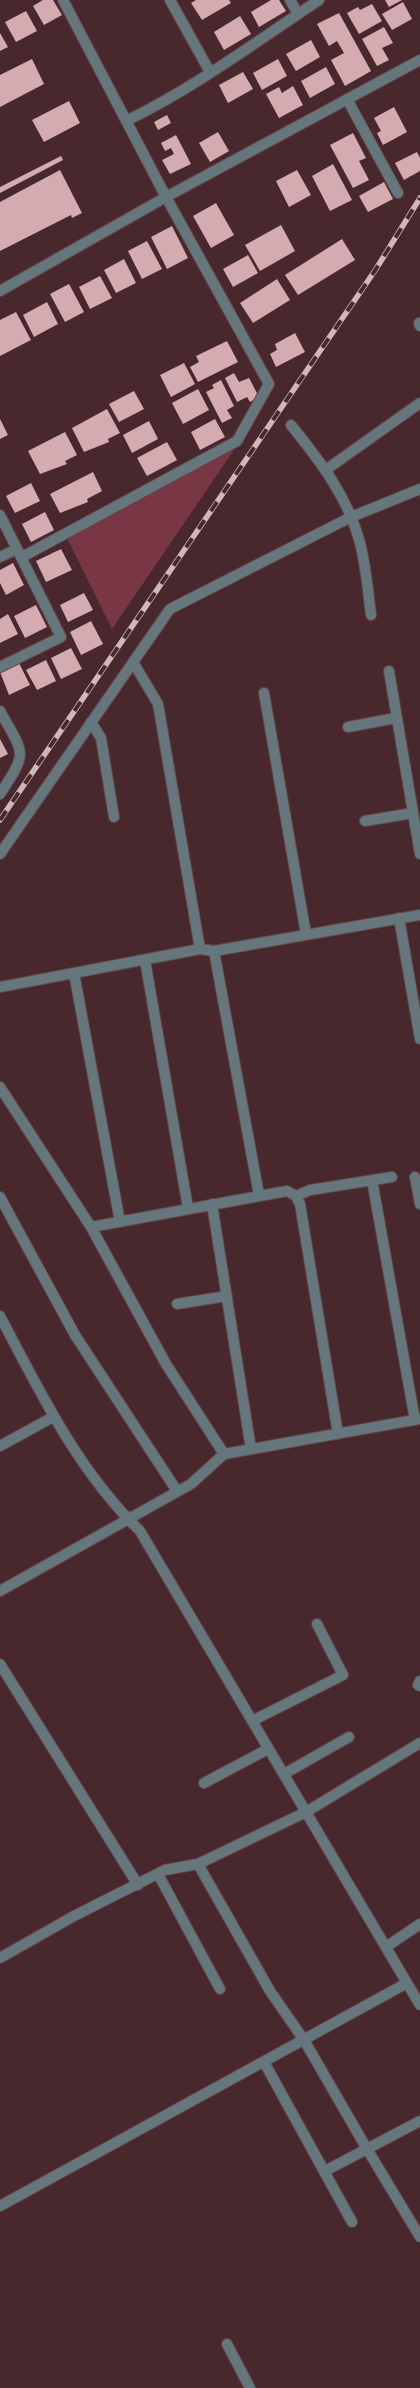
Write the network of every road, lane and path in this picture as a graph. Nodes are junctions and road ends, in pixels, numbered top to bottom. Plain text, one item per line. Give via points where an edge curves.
1 (63, 0) edge
2 (170, 0) edge
3 (290, 0) edge
4 (319, 0) edge
5 (298, 14) junction
6 (420, 60) edge
7 (210, 72) junction
8 (347, 99) junction
9 (126, 121) junction
10 (398, 193) dead end
11 (166, 197) junction
12 (0, 290) edge
13 (420, 403) edge
14 (291, 424) dead end
15 (327, 469) junction
16 (420, 489) edge
17 (0, 516) edge
18 (351, 517) junction
19 (19, 553) junction
20 (0, 557) edge
21 (371, 615) dead end
22 (133, 662) junction
23 (0, 667) edge
24 (388, 671) dead end
25 (264, 693) dead end
26 (0, 710) edge
27 (396, 718) junction
28 (91, 722) junction
29 (348, 727) dead end
30 (0, 794) edge
31 (413, 813) junction
32 (114, 817) dead end
33 (365, 821) dead end
34 (0, 854) edge
35 (420, 854) edge
36 (420, 914) edge
37 (399, 918) junction
38 (306, 934) junction
39 (200, 950) junction
40 (214, 951) junction
41 (145, 960) junction
42 (74, 973) junction
43 (0, 987) edge
44 (420, 1039) edge
45 (0, 1087) edge
46 (392, 1177) dead end
47 (415, 1177) dead end
48 (372, 1180) junction
49 (259, 1195) junction
50 (296, 1196) junction
51 (0, 1197) edge
52 (212, 1204) junction
53 (420, 1204) edge
54 (188, 1208) junction
55 (120, 1222) junction
56 (90, 1227) junction
57 (226, 1296) junction
58 (177, 1304) dead end
59 (0, 1316) edge
60 (53, 1417) junction
61 (418, 1420) edge
62 (338, 1434) junction
63 (0, 1446) edge
64 (251, 1449) junction
65 (224, 1454) junction
66 (177, 1491) junction
67 (127, 1519) junction
68 (0, 1591) edge
69 (317, 1624) dead end
70 (0, 1664) edge
71 (420, 1680) edge
72 (420, 1686) edge
73 (252, 1721) junction
74 (349, 1737) dead end
75 (420, 1743) edge
76 (268, 1749) junction
77 (284, 1774) junction
78 (204, 1782) dead end
79 (306, 1812) junction
80 (198, 1864) junction
81 (158, 1874) junction
82 (138, 1885) junction
83 (420, 1924) edge
84 (386, 1947) junction
85 (0, 1958) edge
86 (407, 1983) junction
87 (220, 1989) dead end
88 (420, 2005) edge
89 (304, 2040) junction
90 (264, 2062) junction
91 (420, 2121) edge
92 (366, 2149) junction
93 (325, 2171) junction
94 (0, 2206) edge
95 (352, 2222) dead end
96 (420, 2237) edge
97 (226, 2344) dead end
98 (250, 2388) edge

1 - 9 street
2 - 7 street
3 - 5 street
4 - 5 street
5 - 7 street
6 - 8 street
7 - 9 street
8 - 10 street
8 - 11 street
9 - 11 street
11 - 12 street
11 - 19 street via 269,384 237,441
13 - 15 street
14 - 15 street
15 - 18 street
16 - 18 street
17 - 19 street
18 - 21 street via 360,543
18 - 22 street via 170,608
19 - 20 street
19 - 23 street via 61,637
22 - 28 street
22 - 39 street via 158,704
24 - 27 street
25 - 38 street
26 - 30 street via 21,749 16,769
27 - 29 street
27 - 31 street
28 - 32 street via 101,738
28 - 34 street
31 - 33 street
31 - 35 street
36 - 37 street
37 - 38 street
37 - 44 street
38 - 40 street
39 - 40 street
39 - 41 street
40 - 49 street
41 - 42 street
41 - 54 street
42 - 43 street
42 - 55 street
45 - 56 street
46 - 48 street
47 - 53 street
48 - 50 street via 310,1190
48 - 61 street
49 - 50 street via 287,1191
49 - 52 street
50 - 62 street via 300,1204
51 - 66 street via 75,1335
52 - 54 street
52 - 57 street
54 - 55 street
55 - 56 street
56 - 65 street via 166,1364
57 - 58 street
57 - 64 street
59 - 60 street
60 - 63 street
60 - 67 street via 98,1485
61 - 62 street
62 - 64 street
64 - 65 street
65 - 66 street via 191,1484
66 - 67 street
67 - 68 street
67 - 73 street via 140,1531
69 - 73 street via 343,1675
70 - 82 street
71 - 72 street
73 - 76 street
74 - 77 street
75 - 79 street
76 - 77 street
76 - 78 street
77 - 79 street
79 - 80 street
79 - 84 street
80 - 81 street
80 - 89 street via 270,1991
81 - 82 street
81 - 87 street
82 - 85 street via 74,1916
83 - 84 street
84 - 86 street
86 - 88 street
86 - 89 street
89 - 90 street
89 - 92 street
90 - 93 street
90 - 94 street
91 - 92 street
92 - 93 street
92 - 96 street
93 - 95 street
97 - 98 street

